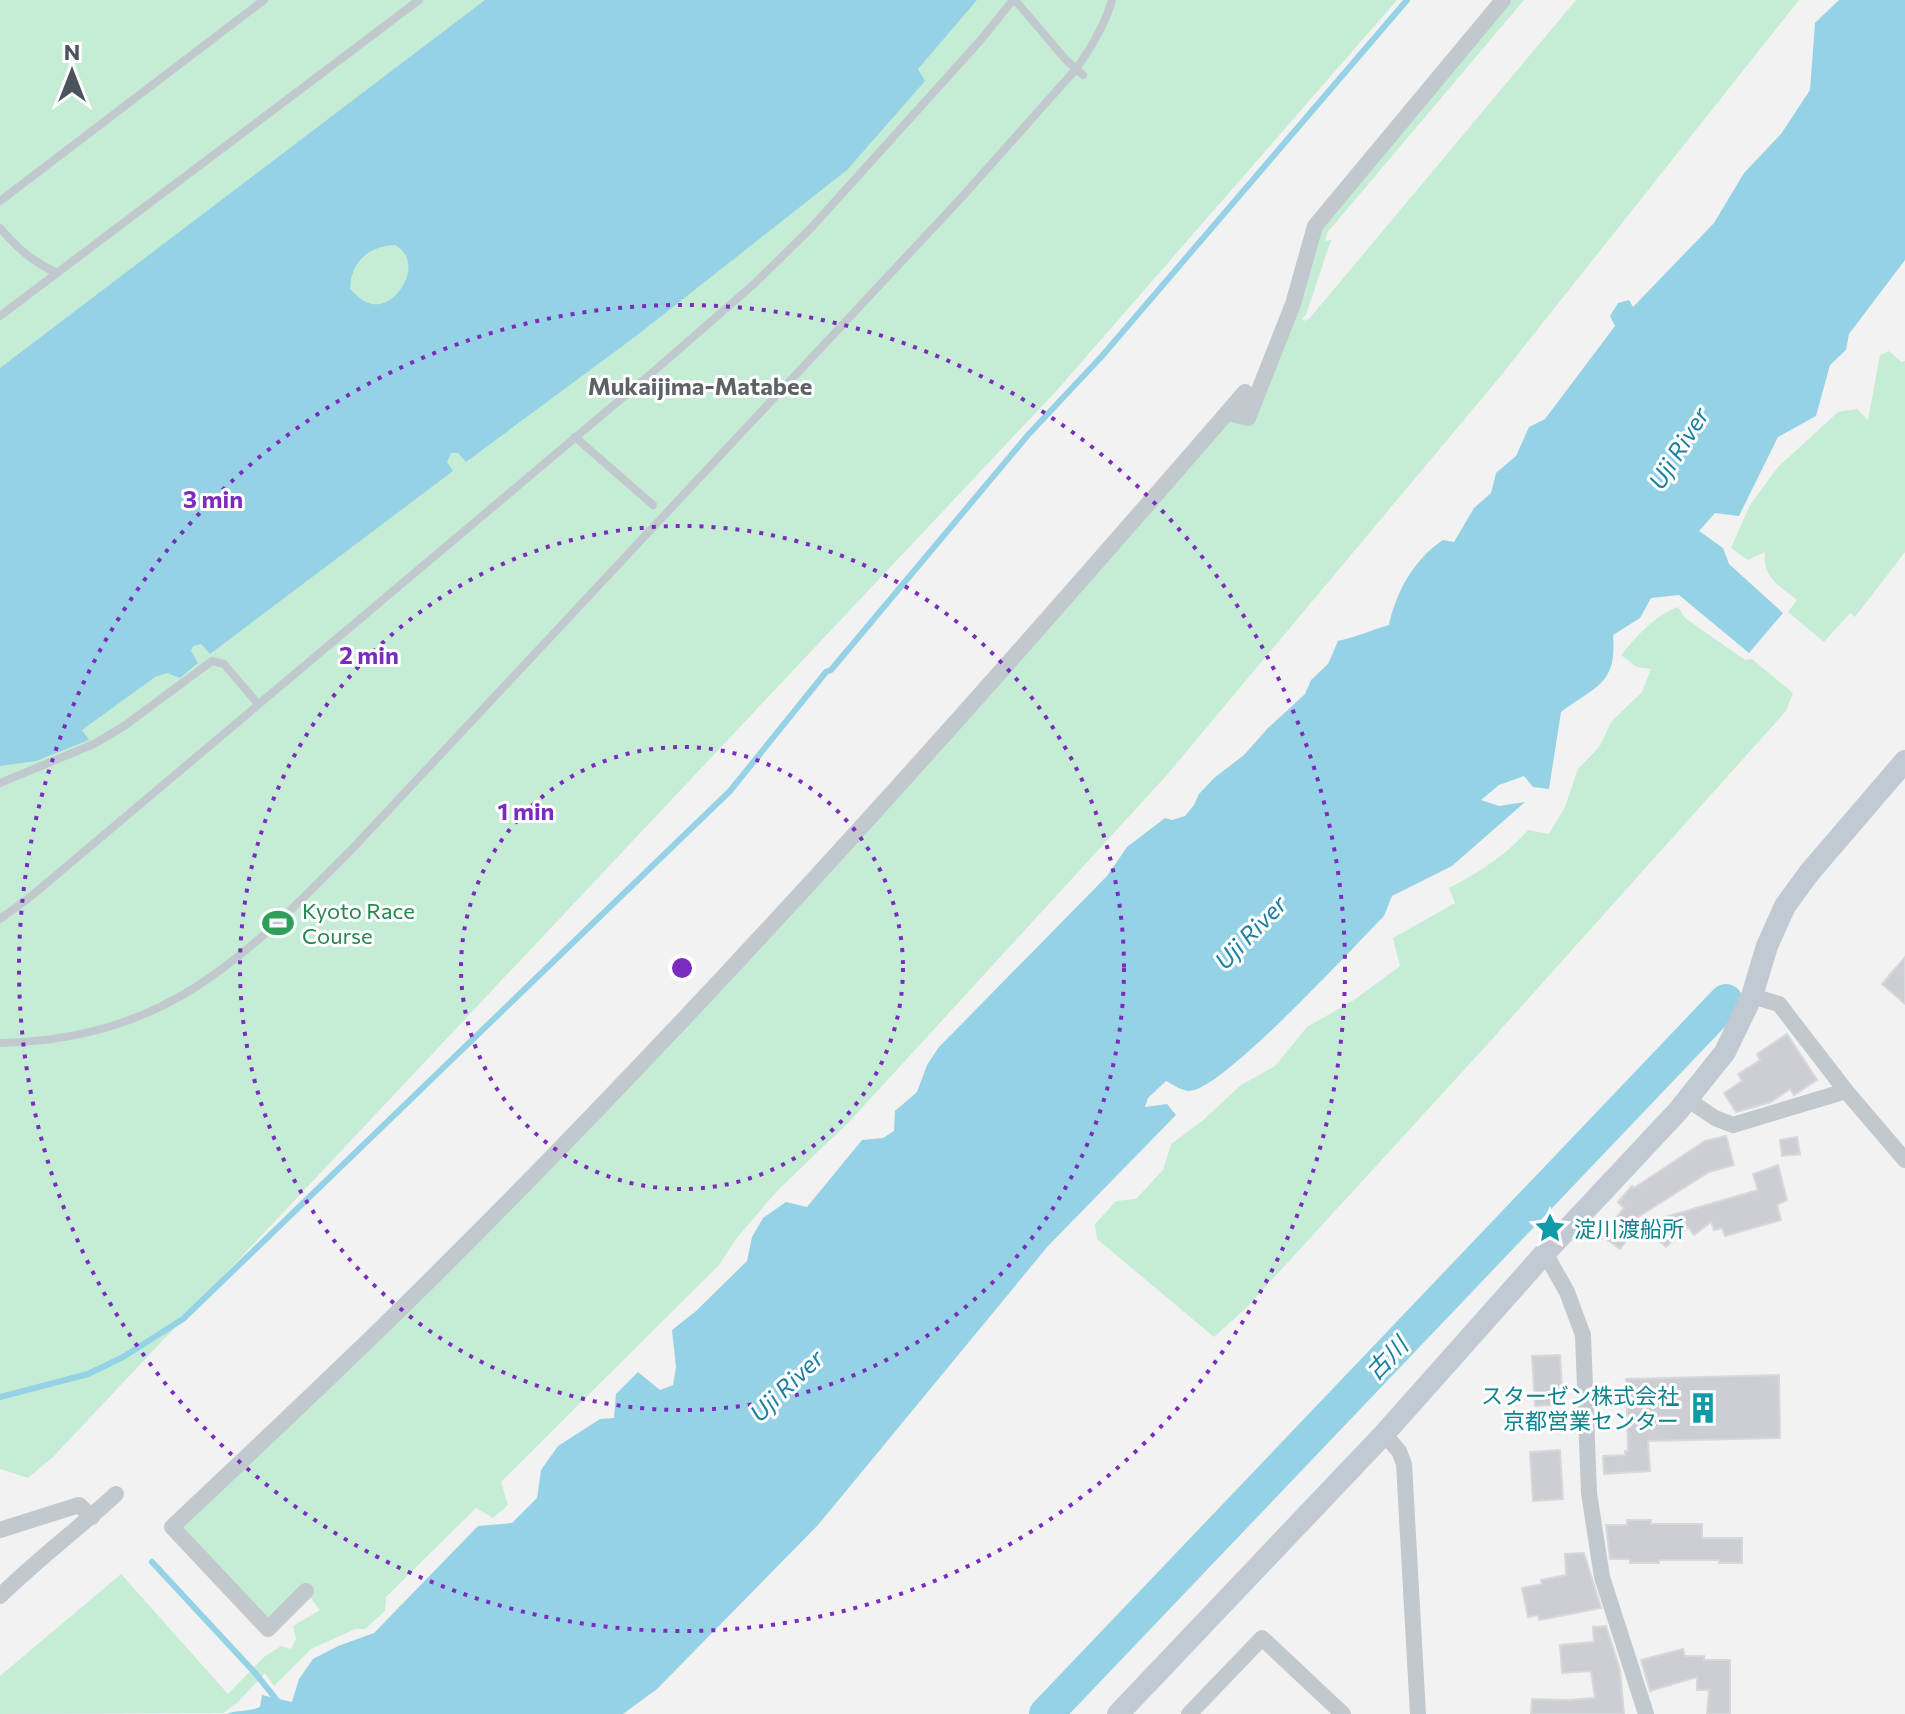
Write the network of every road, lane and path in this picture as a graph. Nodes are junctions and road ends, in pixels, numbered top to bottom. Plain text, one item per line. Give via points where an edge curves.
1 (264, 0) edge
2 (419, 0) edge
3 (1014, 0) edge
4 (1112, 0) edge
5 (1503, 0) edge
6 (1080, 72) junction
7 (0, 201) edge
8 (0, 228) edge
9 (57, 273) junction
10 (0, 316) edge
11 (575, 437) junction
12 (653, 505) dead end
13 (258, 704) junction
14 (1905, 761) edge
15 (0, 783) edge
16 (0, 919) edge
17 (1752, 996) junction
18 (0, 1043) edge
19 (1846, 1091) junction
20 (1687, 1099) junction
21 (1905, 1160) edge
22 (1545, 1253) junction
23 (1384, 1434) junction
24 (116, 1494) dead end
25 (92, 1517) junction
26 (0, 1530) edge
27 (306, 1591) dead end
28 (0, 1596) edge
29 (1118, 1714) edge
30 (1189, 1714) edge
31 (1343, 1714) edge
32 (1418, 1714) edge
33 (1646, 1714) edge

1 - 7 lane
2 - 9 lane
3 - 6 lane
3 - 11 lane via 802,237
4 - 6 lane
5 - 27 street via 1315,226 1293,304 1248,418 1236,415 1245,392 1019,653 713,988 455,1256 172,1527 268,1629
6 - 18 lane via 353,848 261,939 182,996 128,1022 59,1039
8 - 9 lane via 17,249
9 - 10 lane
11 - 12 lane
11 - 13 lane
13 - 15 lane via 224,664 212,661 94,744
13 - 16 lane
14 - 17 street via 1785,906
17 - 19 street via 1779,1004
17 - 20 street via 1725,1052
19 - 20 street via 1733,1125
19 - 21 street
20 - 22 street
22 - 23 street
22 - 33 street via 1583,1335 1589,1493 1602,1577
23 - 29 street
23 - 32 street via 1404,1464
24 - 25 street
25 - 26 street via 79,1505
25 - 28 street
30 - 31 street via 1262,1638

